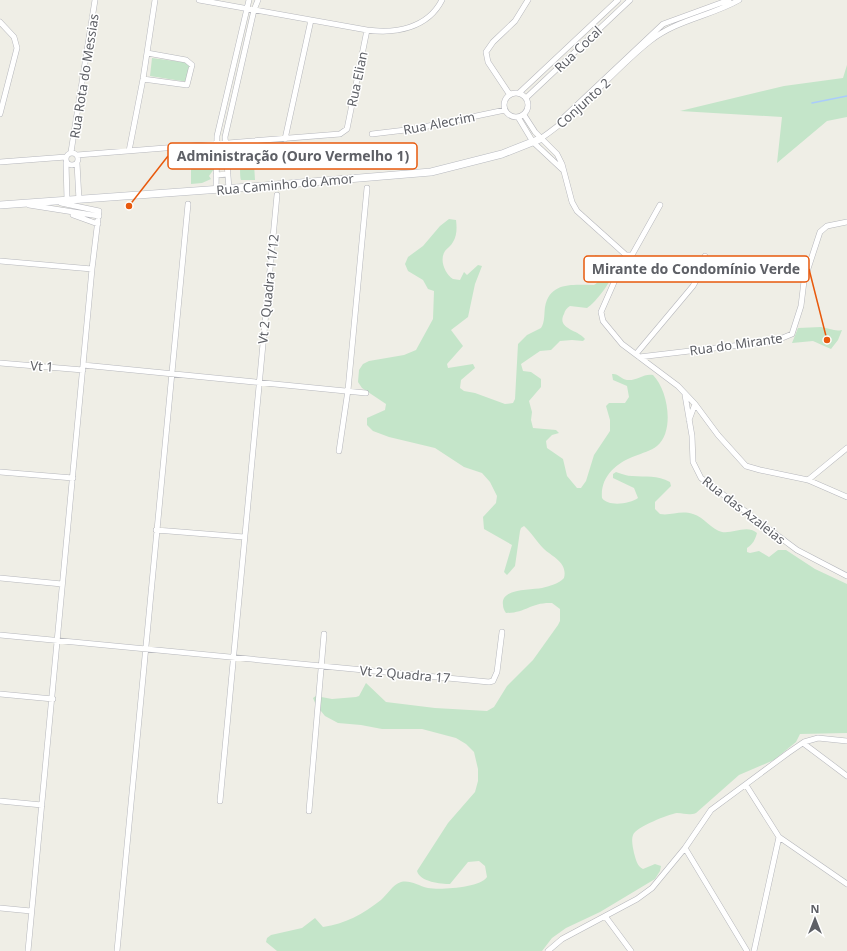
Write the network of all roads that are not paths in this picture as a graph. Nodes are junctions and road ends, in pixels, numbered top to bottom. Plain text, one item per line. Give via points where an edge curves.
1 (95, 0) edge
2 (155, 0) edge
3 (199, 0) edge
4 (249, 0) edge
5 (258, 0) edge
6 (442, 0) edge
7 (528, 0) edge
8 (618, 0) edge
9 (630, 0) edge
10 (739, 0) edge
11 (727, 3) edge
12 (246, 9) junction
13 (254, 10) junction
14 (311, 20) junction
15 (0, 22) edge
16 (367, 30) junction
17 (148, 53) junction
18 (143, 79) junction
19 (519, 94) junction
20 (510, 95) junction
21 (526, 98) junction
22 (505, 110) junction
23 (0, 114) edge
24 (524, 115) junction
25 (518, 117) junction
26 (554, 130) joint
27 (372, 134) dead end
28 (285, 139) junction
29 (540, 139) junction
30 (533, 142) junction
31 (226, 144) junction
32 (216, 145) junction
33 (129, 151) junction
34 (71, 152) junction
35 (77, 155) junction
36 (66, 160) junction
37 (0, 162) edge
38 (77, 163) junction
39 (562, 170) junction
40 (228, 174) junction
41 (216, 175) junction
42 (367, 188) dead end
43 (229, 189) junction
44 (216, 190) junction
45 (278, 195) dead end
46 (67, 200) junction
47 (79, 200) junction
48 (42, 202) junction
49 (18, 203) junction
50 (188, 204) dead end
51 (0, 205) edge
52 (660, 205) dead end
53 (55, 210) junction
54 (99, 213) junction
55 (847, 222) edge
56 (98, 224) junction
57 (626, 255) junction
58 (705, 256) dead end
59 (0, 261) edge
60 (92, 269) junction
61 (637, 356) junction
62 (0, 363) edge
63 (83, 367) junction
64 (170, 373) junction
65 (259, 382) junction
66 (348, 390) junction
67 (366, 393) dead end
68 (685, 395) junction
69 (694, 404) junction
70 (689, 421) junction
71 (847, 448) edge
72 (340, 451) dead end
73 (0, 472) edge
74 (73, 478) junction
75 (808, 480) junction
76 (847, 496) edge
77 (156, 530) junction
78 (244, 537) junction
79 (847, 576) edge
80 (0, 578) edge
81 (62, 584) junction
82 (502, 632) dead end
83 (324, 634) dead end
84 (0, 635) edge
85 (57, 640) junction
86 (145, 648) junction
87 (233, 658) junction
88 (321, 666) junction
89 (0, 694) edge
90 (53, 699) junction
91 (847, 741) edge
92 (803, 743) junction
93 (847, 776) edge
94 (746, 785) junction
95 (0, 801) edge
96 (220, 801) dead end
97 (42, 805) junction
98 (309, 810) dead end
99 (779, 836) junction
100 (685, 848) junction
101 (847, 884) edge
102 (0, 908) edge
103 (31, 911) junction
104 (605, 916) junction
105 (28, 951) edge
106 (116, 951) edge
107 (548, 951) edge
108 (631, 951) edge
109 (747, 951) edge
110 (754, 951) edge

1 - 34 street, Rua Rota do Messias
2 - 17 street
3 - 12 street
4 - 12 street
5 - 13 street
6 - 16 street via 433,13 418,24 393,31
7 - 20 street via 515,21 486,52 488,62
8 - 19 street, Rua Cocal
9 - 21 street, Rua Cocal
10 - 11 street, Conjunto 2
11 - 26 street, Conjunto 2 via 668,21
12 - 13 street
12 - 32 street
13 - 14 street
13 - 31 street via 225,137
14 - 16 street
14 - 28 street
15 - 23 street via 14,38 17,48
16 - 28 street, Rua Elian via 347,129 332,136
17 - 18 street
17 - 18 street via 186,60 192,65 187,85
18 - 33 street
19 - 20 street
19 - 21 street
20 - 22 street via 504,104
21 - 24 street via 528,106
22 - 25 street via 508,114
22 - 27 street, Rua Alecrim via 414,129
24 - 25 street
24 - 29 street
25 - 30 street
26 - 29 street, Rua Caminho do Amor
28 - 31 street
29 - 30 street, Rua Caminho do Amor
29 - 39 street via 555,151
30 - 39 street
30 - 43 street, Rua Caminho do Amor via 516,150 431,172
31 - 32 street
31 - 40 street
32 - 33 street
32 - 41 street
33 - 35 street
34 - 35 street
34 - 36 street
35 - 38 street
36 - 37 street
36 - 38 street via 71,165
36 - 46 street
38 - 47 street
39 - 57 street via 576,211
40 - 41 street
40 - 43 street
41 - 44 street
42 - 66 street
43 - 44 street, Rua Caminho do Amor
44 - 47 street, Rua Caminho do Amor
45 - 65 street, Vt 2 Quadra 11/12
46 - 47 street, Rua Caminho do Amor
46 - 48 street, Rua Caminho do Amor
48 - 49 street, Rua Caminho do Amor
48 - 54 street via 68,204
49 - 51 street, Rua Caminho do Amor
49 - 53 street
50 - 64 street
52 - 57 street via 632,255
53 - 54 street
53 - 56 street
54 - 56 street
55 - 61 street, Rua do Mirante via 825,227 818,236 804,281 802,306 792,334 788,338
56 - 60 street
57 - 61 street via 601,317 622,344
58 - 61 street via 693,286
59 - 60 street
60 - 63 street
61 - 68 street via 675,384
62 - 63 street, Vt 1
63 - 64 street, Vt 1
63 - 74 street
64 - 65 street, Vt 1
64 - 77 street
65 - 66 street, Vt 1
65 - 78 street, Vt 2 Quadra 11/12
66 - 67 street, Vt 1
66 - 72 street
68 - 69 street
68 - 70 street
69 - 70 street, Rua das Azaleias
69 - 75 street via 746,466
70 - 79 street, Rua das Azaleias via 693,462 701,478 797,550
71 - 75 street
73 - 74 street
74 - 81 street
75 - 76 street
77 - 78 street
77 - 86 street
78 - 87 street, Vt 2 Quadra 11/12
80 - 81 street
81 - 85 street
82 - 88 street, Vt 2 Quadra 17 via 497,672 493,681 489,682
83 - 88 street
84 - 85 street, Vt 2 Quadra 17
85 - 86 street, Vt 2 Quadra 17
85 - 90 street
86 - 87 street, Vt 2 Quadra 17
86 - 106 street
87 - 88 street, Vt 2 Quadra 17
87 - 96 street, Vt 2 Quadra 11/12
88 - 98 street
89 - 90 street
90 - 97 street
91 - 92 street via 818,738
92 - 93 street
92 - 94 street
94 - 99 street
94 - 100 street via 711,810
95 - 97 street
97 - 103 street
99 - 101 street
99 - 110 street
100 - 104 street via 652,888
100 - 109 street
102 - 103 street
103 - 105 street
104 - 107 street via 562,939
104 - 108 street

